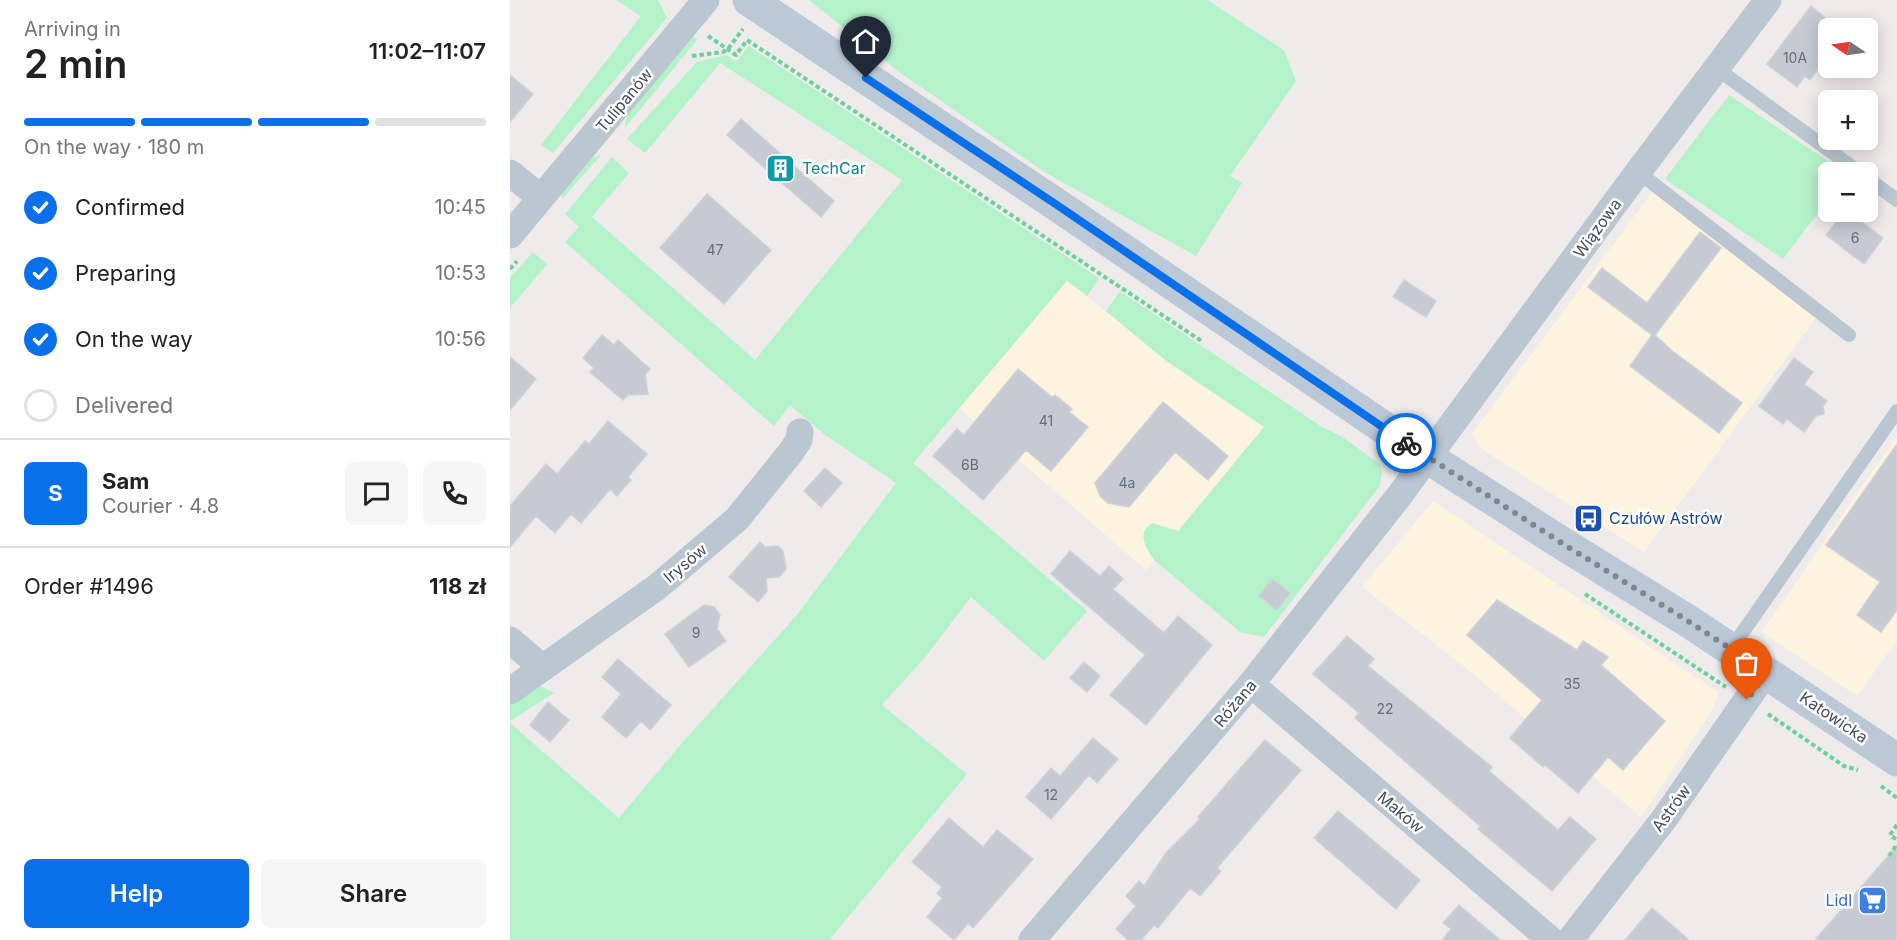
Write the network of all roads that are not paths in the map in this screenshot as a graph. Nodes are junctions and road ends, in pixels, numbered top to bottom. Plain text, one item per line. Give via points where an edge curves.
1 (706, 0) edge
2 (1768, 0) edge
3 (741, 12) edge
4 (1716, 68) junction
5 (1845, 162) edge
6 (1638, 172) junction
7 (510, 173) edge
8 (1878, 187) edge
9 (541, 198) junction
10 (1897, 201) edge
11 (510, 235) edge
12 (1849, 335) dead end
13 (1897, 411) edge
14 (800, 432) dead end
15 (1427, 457) junction
16 (510, 640) edge
17 (1731, 649) junction
18 (543, 668) junction
19 (1766, 672) junction
20 (1251, 684) junction
21 (510, 692) edge
22 (1897, 760) edge
23 (1032, 940) edge
24 (1551, 940) edge
25 (1570, 940) edge

1 - 9 street, Tulipanów
2 - 4 street, Wiązowa
3 - 15 main road, Katowicka via 1065,210
4 - 5 lane
4 - 6 street, Wiązowa
6 - 12 lane
6 - 15 street, Wiązowa
7 - 9 street
8 - 10 lane
9 - 11 street, Tulipanów
13 - 17 lane
14 - 18 street, Irysów via 800,440 737,519 657,587
15 - 17 main road, Katowicka
15 - 20 street, Różana
16 - 18 street
17 - 19 main road, Katowicka
18 - 21 street, Irysów
19 - 22 main road, Katowicka
19 - 25 street, Astrów via 1664,819
20 - 23 street, Różana
20 - 24 street, Maków

